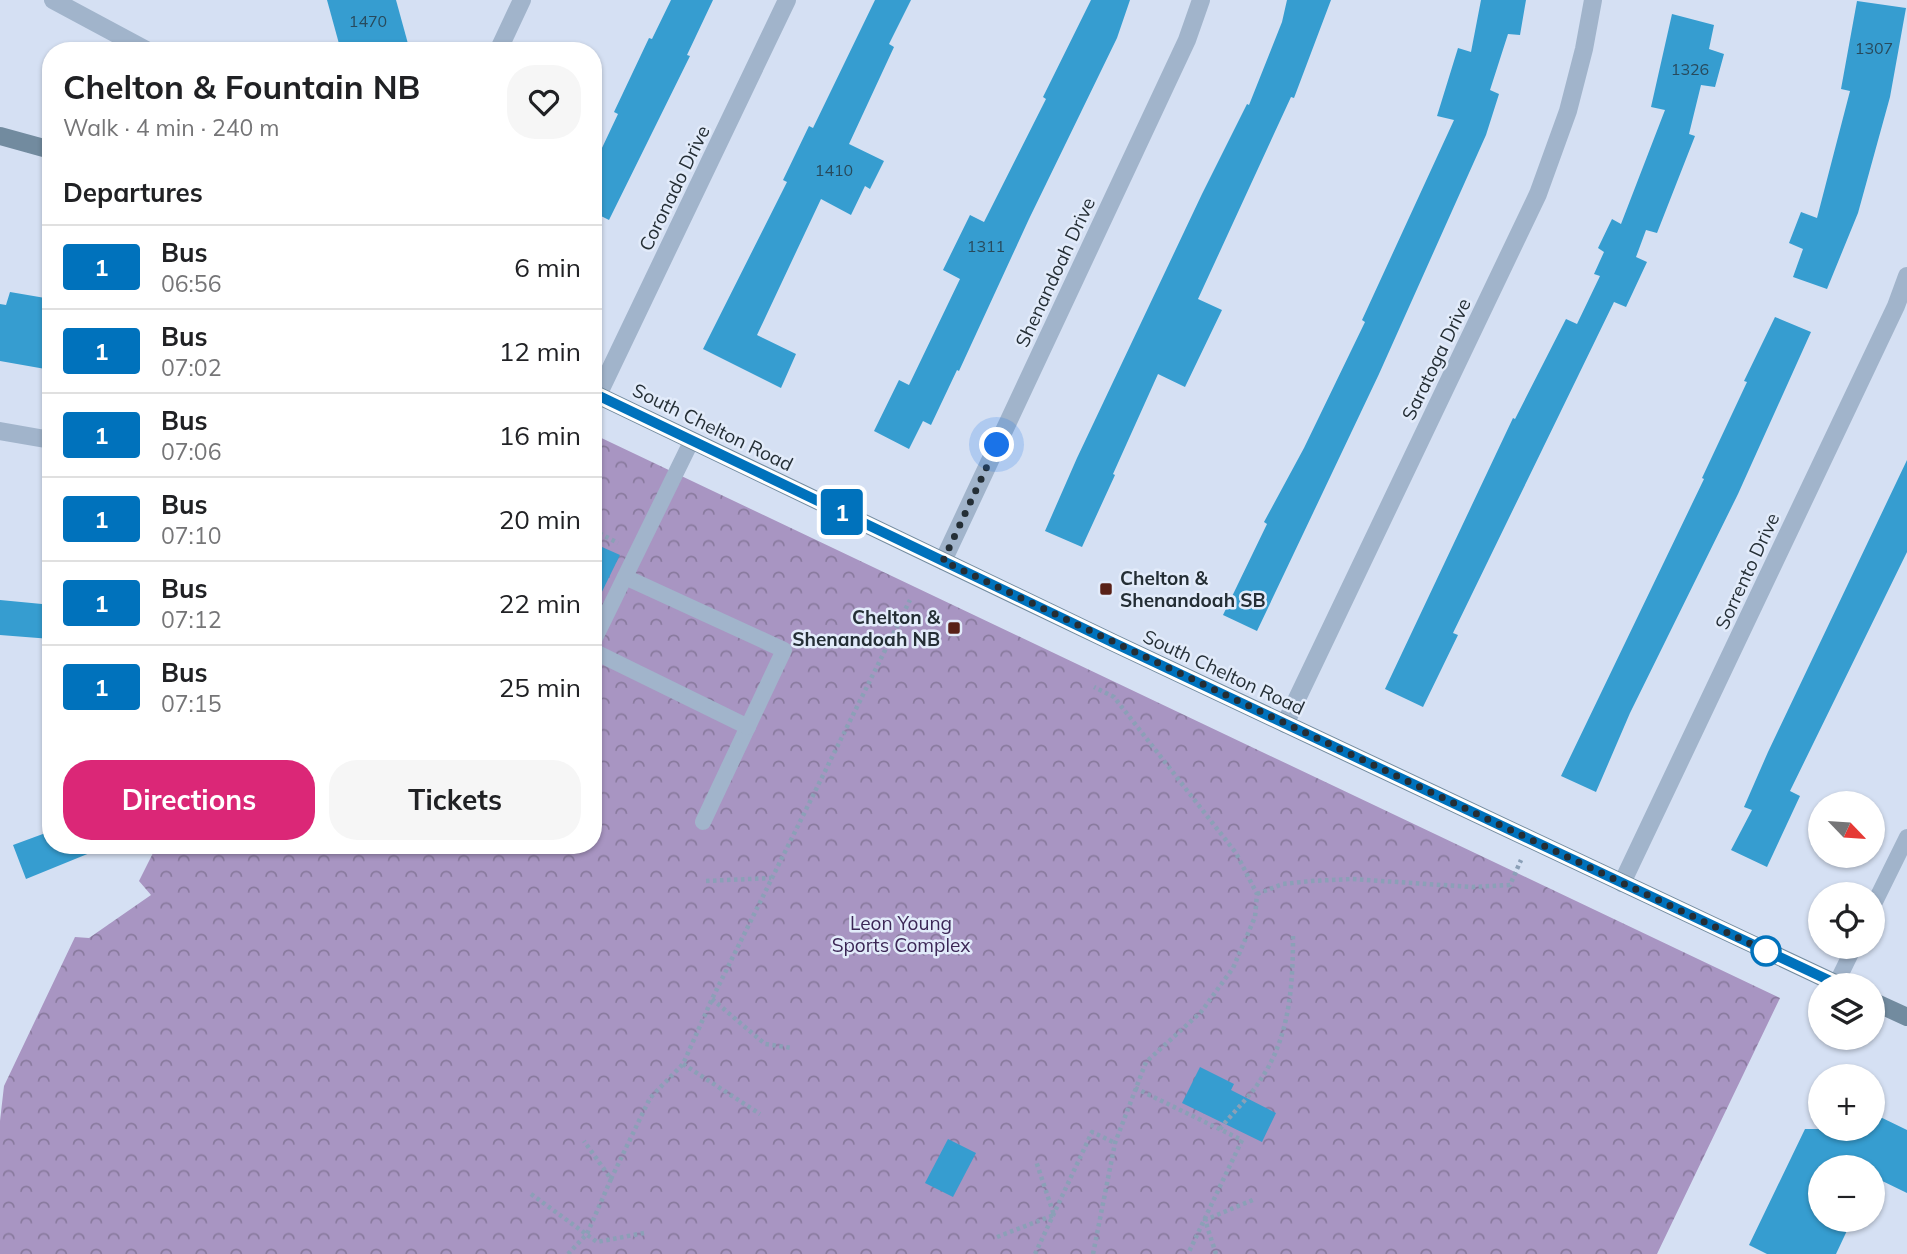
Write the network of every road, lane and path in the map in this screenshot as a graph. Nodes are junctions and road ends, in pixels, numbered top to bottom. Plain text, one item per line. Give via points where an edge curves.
1 (53, 0) edge
2 (522, 0) edge
3 (787, 0) edge
4 (1201, 0) edge
5 (1593, 0) edge
6 (131, 42) edge
7 (502, 42) edge
8 (0, 136) edge
9 (42, 148) edge
10 (1907, 276) edge
11 (602, 382) edge
12 (602, 397) edge
13 (0, 431) edge
14 (42, 438) edge
15 (692, 440) junction
16 (943, 561) junction
17 (625, 577) junction
18 (910, 600) dead end
19 (602, 624) edge
20 (602, 655) edge
21 (1094, 687) dead end
22 (1285, 724) junction
23 (748, 727) junction
24 (703, 822) dead end
25 (1907, 837) edge
26 (1530, 840) junction
27 (771, 878) junction
28 (706, 881) dead end
29 (1885, 882) edge
30 (1622, 883) junction
31 (1257, 894) junction
32 (1293, 934) dead end
33 (1814, 973) edge
34 (712, 999) junction
35 (1885, 1007) edge
36 (1907, 1017) edge
37 (792, 1048) dead end
38 (683, 1064) junction
39 (1135, 1087) junction
40 (761, 1114) dead end
41 (1220, 1129) junction
42 (584, 1141) dead end
43 (1115, 1143) junction
44 (1037, 1161) dead end
45 (611, 1179) junction
46 (531, 1194) dead end
47 (1255, 1199) dead end
48 (1054, 1215) junction
49 (1205, 1220) junction
50 (644, 1233) dead end
51 (587, 1234) junction
52 (997, 1237) dead end
53 (568, 1254) edge
54 (1035, 1254) edge
55 (1093, 1254) edge
56 (1188, 1254) edge
57 (1216, 1254) edge

1 - 6 street
2 - 7 street
3 - 11 street, Coronado Drive
4 - 16 street, Shenandoah Drive via 1187,40
5 - 22 street, Saratoga Drive via 1568,111 1538,194
8 - 9 main road
10 - 30 street, Sorrento Drive
12 - 15 main road, South Chelton Road
13 - 14 street
15 - 16 main road, South Chelton Road
15 - 17 lane
16 - 22 main road, South Chelton Road
17 - 19 lane
17 - 23 lane via 784,650
18 - 27 path
20 - 23 lane
21 - 31 path via 1114,697 1236,853
22 - 26 main road, South Chelton Road
23 - 24 lane
25 - 29 lane
26 - 30 main road, South Chelton Road
26 - 31 path via 1510,885 1352,879 1283,884
27 - 28 path
27 - 34 path
30 - 33 main road, South Chelton Road
31 - 39 path via 1255,917 1233,968 1201,1012 1146,1062
32 - 41 path via 1293,973 1279,1048 1260,1081
34 - 37 path via 765,1044
34 - 38 path
35 - 36 main road
38 - 40 path
38 - 45 path via 650,1098
39 - 41 path
39 - 43 path
41 - 49 path via 1242,1140
42 - 45 path
43 - 48 path via 1092,1132
43 - 55 path
44 - 48 path
45 - 51 path
46 - 51 path
47 - 49 path
48 - 52 path
48 - 54 path
49 - 56 path
49 - 57 path
50 - 51 path via 597,1242
51 - 53 path

